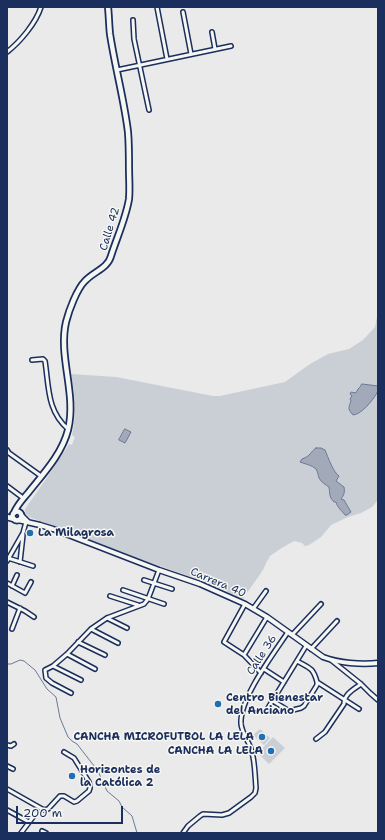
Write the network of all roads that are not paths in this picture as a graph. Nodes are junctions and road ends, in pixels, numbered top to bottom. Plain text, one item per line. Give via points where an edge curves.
1 (41, 7) edge
2 (108, 7) edge
3 (157, 7) edge
4 (183, 12) dead end
5 (133, 20) dead end
6 (212, 32) dead end
7 (231, 46) dead end
8 (215, 50) junction
9 (7, 52) edge
10 (191, 54) junction
11 (168, 59) junction
12 (140, 65) junction
13 (117, 70) junction
14 (149, 110) dead end
15 (32, 360) dead end
16 (68, 429) junction
17 (8, 452) edge
18 (41, 476) junction
19 (7, 486) edge
20 (23, 499) junction
21 (17, 516) junction
22 (7, 517) edge
23 (27, 522) junction
24 (23, 533) junction
25 (8, 559) edge
26 (20, 562) junction
27 (33, 566) dead end
28 (159, 570) junction
29 (18, 575) dead end
30 (144, 580) dead end
31 (32, 582) dead end
32 (154, 583) junction
33 (7, 584) edge
34 (12, 586) junction
35 (172, 589) dead end
36 (123, 590) dead end
37 (266, 591) dead end
38 (110, 596) dead end
39 (148, 599) junction
40 (7, 602) edge
41 (164, 604) dead end
42 (245, 604) junction
43 (321, 604) dead end
44 (139, 606) junction
45 (20, 608) junction
46 (253, 609) junction
47 (34, 617) dead end
48 (267, 617) junction
49 (107, 618) junction
50 (337, 620) dead end
51 (127, 628) dead end
52 (12, 629) dead end
53 (91, 629) junction
54 (288, 632) junction
55 (292, 635) junction
56 (78, 642) junction
57 (118, 643) dead end
58 (306, 646) junction
59 (311, 649) junction
60 (67, 654) junction
61 (105, 655) dead end
62 (244, 655) junction
63 (331, 660) junction
64 (297, 661) junction
65 (378, 663) edge
66 (53, 666) junction
67 (95, 669) dead end
68 (264, 669) junction
69 (261, 673) junction
70 (81, 680) dead end
71 (284, 682) junction
72 (316, 682) junction
73 (361, 684) junction
74 (72, 693) dead end
75 (344, 699) junction
76 (378, 700) edge
77 (273, 701) junction
78 (268, 708) dead end
79 (358, 710) dead end
80 (316, 739) dead end
81 (14, 744) dead end
82 (7, 745) edge
83 (64, 752) dead end
84 (7, 766) edge
85 (13, 769) dead end
86 (7, 789) edge
87 (7, 810) edge
88 (36, 813) dead end
89 (29, 822) junction
90 (42, 831) dead end
91 (21, 833) edge
92 (46, 833) edge
93 (183, 833) edge

1 - 9 street via 21,40
2 - 13 main road, Calle 42
3 - 11 street
4 - 10 street
5 - 12 street
6 - 8 street
7 - 8 street
8 - 10 street
10 - 11 street
11 - 12 street
12 - 13 street
12 - 14 street
13 - 16 main road, Calle 42 via 128,133 129,199 110,260 81,286 66,321 64,343 70,411
15 - 16 street via 45,361 50,402 56,416
16 - 18 main road, Calle 42 via 65,441
17 - 18 street
18 - 20 main road, Calle 42
19 - 20 street
20 - 21 main road, Calle 42
21 - 22 main road
21 - 23 main road, Carrera 40
23 - 24 street
23 - 28 main road, Carrera 40 via 53,529
24 - 25 street
24 - 26 street
25 - 26 street
26 - 27 street
28 - 32 street
28 - 42 main road, Carrera 40 via 200,584
29 - 34 street
30 - 32 street
31 - 34 street via 25,593
32 - 35 street
32 - 39 street
33 - 34 street
36 - 39 street
37 - 46 street
38 - 44 street
39 - 41 street
39 - 44 street
40 - 45 street
42 - 46 main road, Carrera 40
42 - 62 street via 224,642
43 - 55 street
44 - 49 street
45 - 47 street
45 - 52 street
46 - 48 main road, Carrera 40
48 - 54 main road, Carrera 40
48 - 62 street
49 - 51 street
49 - 53 street
50 - 59 street
53 - 56 street
53 - 57 street
54 - 55 main road, Carrera 40
54 - 68 street, Calle 36
55 - 58 main road, Carrera 40
56 - 60 street
56 - 61 street
58 - 59 main road, Carrera 40
58 - 64 street
59 - 63 main road, Carrera 40
60 - 66 street
60 - 67 street
62 - 69 street
63 - 65 main road
63 - 73 street, Carrera 40
64 - 71 street
64 - 72 street via 312,670
66 - 70 street
66 - 74 street via 45,670 46,678
68 - 69 street, Calle 36
68 - 71 street
69 - 93 street, Calle 36 via 251,688 241,713 243,733 252,751 255,793 229,813 203,814
71 - 77 street
72 - 75 street
72 - 77 street via 317,685 301,708 289,711
73 - 75 street
73 - 76 street, Carrera 40
75 - 79 street
75 - 80 street via 344,704 325,732
77 - 78 street
81 - 82 street
83 - 86 street via 74,758 89,782 89,791 77,801 60,796 44,810
84 - 85 street
87 - 89 street
88 - 89 street
89 - 91 street
90 - 92 street

